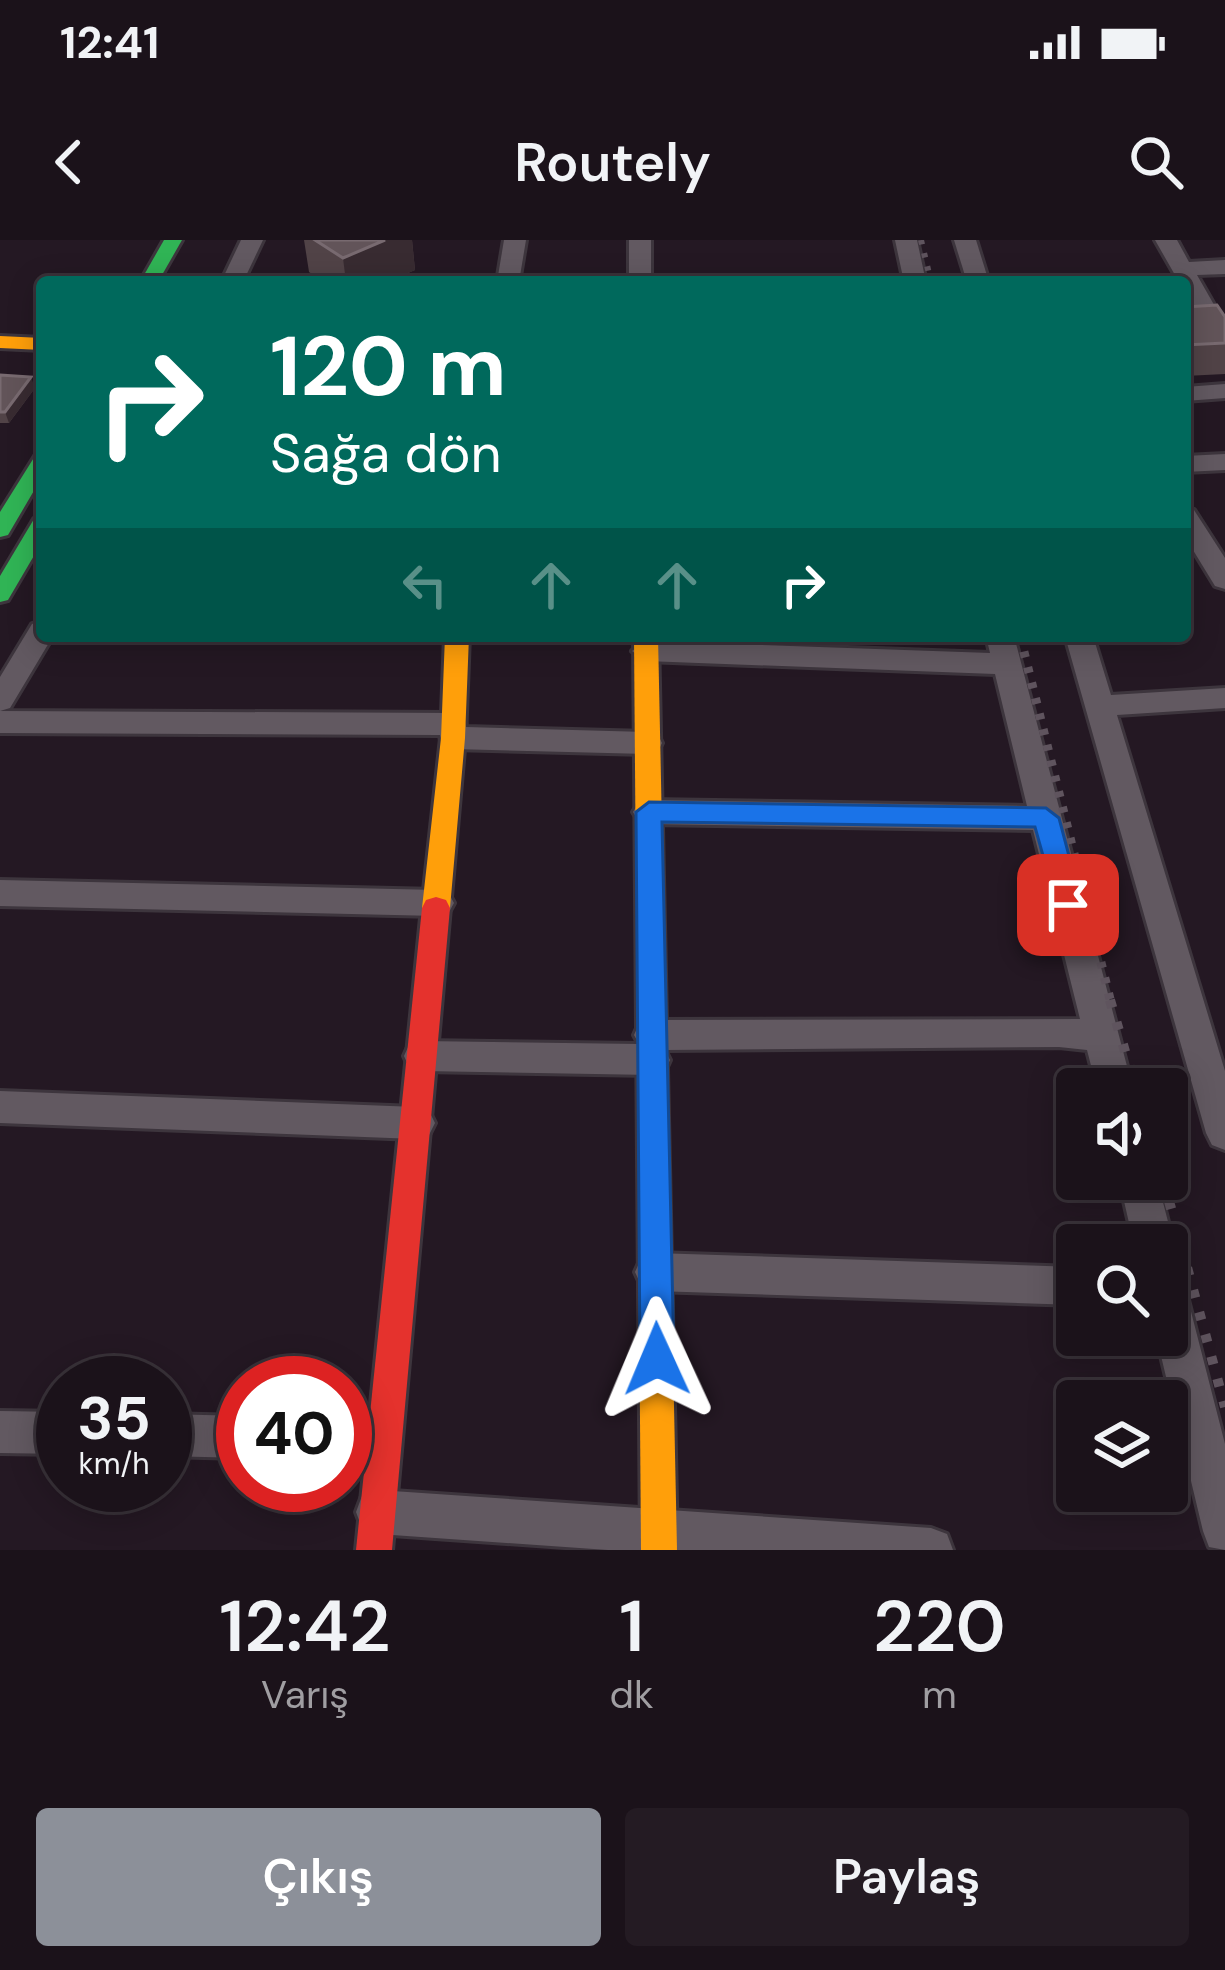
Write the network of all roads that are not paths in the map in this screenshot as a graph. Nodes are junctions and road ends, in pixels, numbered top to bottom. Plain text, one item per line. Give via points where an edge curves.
1 (173, 240) edge
2 (252, 240) edge
3 (515, 240) edge
4 (640, 240) edge
5 (906, 240) edge
6 (965, 240) edge
7 (1166, 240) edge
8 (1225, 267) edge
9 (1183, 269) junction
10 (152, 276) edge
11 (235, 276) edge
12 (509, 276) edge
13 (640, 276) edge
14 (914, 276) edge
15 (976, 276) edge
16 (1187, 276) edge
17 (1191, 283) edge
18 (0, 319) edge
19 (36, 320) edge
20 (0, 342) edge
21 (36, 344) edge
22 (1225, 344) edge
23 (1225, 391) edge
24 (1191, 394) edge
25 (1225, 461) edge
26 (1191, 464) edge
27 (36, 470) edge
28 (1191, 519) edge
29 (1225, 519) edge
30 (1191, 525) edge
31 (0, 530) edge
32 (36, 534) edge
33 (1225, 580) edge
34 (0, 595) edge
35 (36, 641) edge
36 (457, 642) edge
37 (1080, 642) edge
38 (646, 644) edge
39 (1003, 650) edge
40 (1225, 698) edge
41 (0, 701) edge
42 (1098, 706) junction
43 (0, 722) edge
44 (453, 731) junction
45 (647, 743) junction
46 (649, 812) junction
47 (1046, 818) junction
48 (0, 893) edge
49 (437, 903) junction
50 (1102, 1037) junction
51 (652, 1047) junction
52 (422, 1056) junction
53 (1110, 1068) edge
54 (0, 1107) edge
55 (416, 1123) junction
56 (1225, 1132) edge
57 (655, 1272) junction
58 (1056, 1285) edge
59 (1182, 1356) edge
60 (372, 1396) edge
61 (0, 1432) edge
62 (36, 1433) edge
63 (372, 1498) edge
64 (376, 1531) edge
65 (1225, 1532) edge
66 (659, 1541) edge
67 (931, 1550) edge

1 - 10 main road
2 - 11 street
3 - 12 street
4 - 13 street
5 - 14 street
6 - 15 street
7 - 9 street
8 - 9 street
9 - 16 street
17 - 22 street
18 - 19 main road
20 - 21 main road
23 - 24 street
25 - 26 street
27 - 31 main road
28 - 29 street
30 - 33 street
32 - 34 main road
35 - 41 street
36 - 44 main road
37 - 42 street
38 - 39 street
38 - 45 main road
39 - 47 street
40 - 42 street
42 - 56 street
43 - 44 street
44 - 45 street
44 - 49 main road
45 - 46 main road
46 - 47 street
46 - 51 main road
47 - 50 street
48 - 49 street
49 - 52 main road
50 - 51 street
50 - 53 street
51 - 52 street
51 - 57 main road
52 - 55 main road
54 - 55 street
55 - 60 main road
57 - 58 street
57 - 66 main road
59 - 65 street
61 - 62 street
63 - 64 main road
64 - 66 street
66 - 67 street

